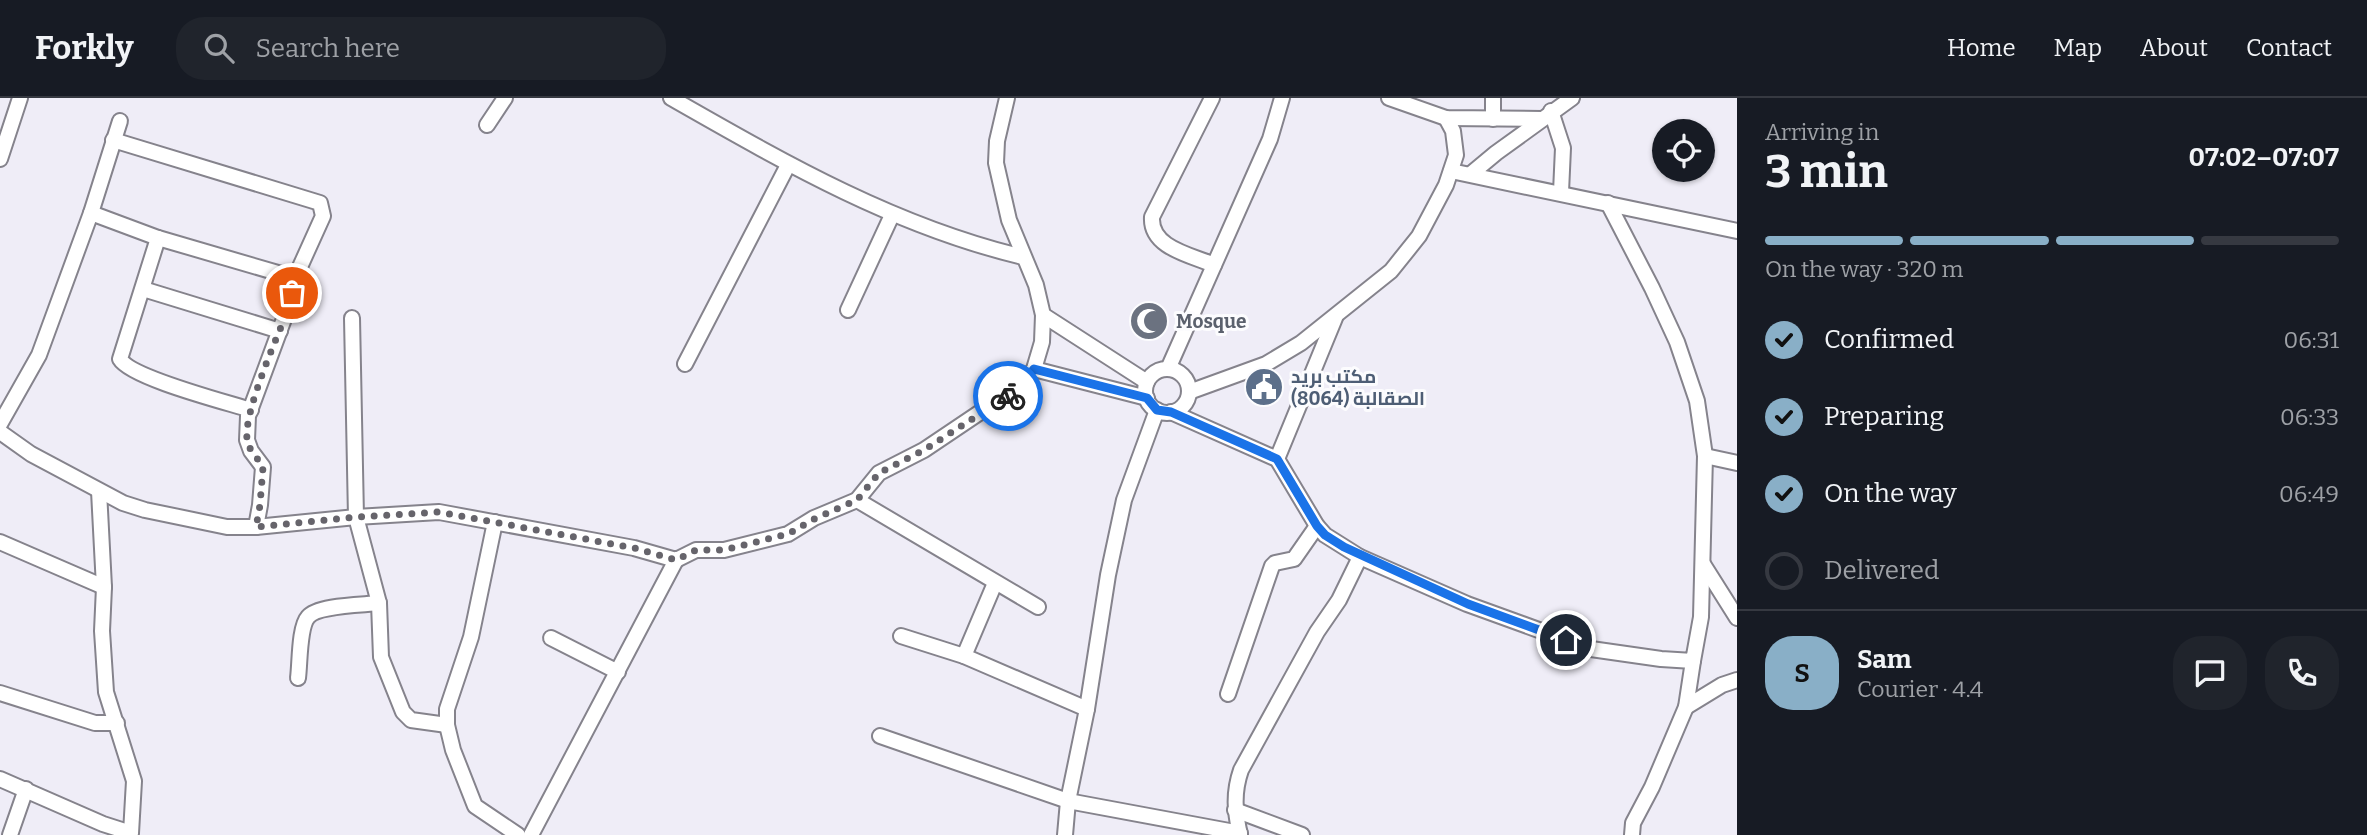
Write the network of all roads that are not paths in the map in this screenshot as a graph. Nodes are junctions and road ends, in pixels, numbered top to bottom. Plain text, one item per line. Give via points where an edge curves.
1 (20, 98) edge
2 (505, 98) edge
3 (671, 98) edge
4 (1007, 98) edge
5 (1212, 98) edge
6 (1282, 98) edge
7 (1389, 98) edge
8 (1493, 98) edge
9 (1572, 98) edge
10 (1427, 105) edge
11 (1547, 115) junction
12 (1446, 118) junction
13 (1493, 118) junction
14 (120, 121) dead end
15 (487, 125) dead end
16 (113, 140) junction
17 (0, 159) edge
18 (788, 165) junction
19 (1451, 171) junction
20 (1472, 173) junction
21 (1561, 192) junction
22 (1608, 203) junction
23 (91, 213) junction
24 (892, 215) junction
25 (1737, 231) edge
26 (158, 238) junction
27 (1023, 257) junction
28 (1214, 265) junction
29 (295, 278) junction
30 (143, 289) junction
31 (848, 310) dead end
32 (1043, 315) junction
33 (1336, 316) junction
34 (352, 318) dead end
35 (280, 331) junction
36 (685, 364) dead end
37 (1034, 369) junction
38 (1168, 369) junction
39 (1147, 382) junction
40 (1189, 392) junction
41 (1158, 407) junction
42 (251, 410) junction
43 (0, 424) edge
44 (0, 432) edge
45 (1705, 456) junction
46 (1277, 459) junction
47 (1737, 463) edge
48 (99, 491) junction
49 (857, 500) junction
50 (356, 517) junction
51 (495, 522) junction
52 (1317, 526) junction
53 (256, 527) junction
54 (0, 542) edge
55 (1360, 557) junction
56 (676, 560) junction
57 (1703, 564) junction
58 (995, 583) junction
59 (104, 587) junction
60 (379, 603) junction
61 (1038, 607) dead end
62 (1737, 618) edge
63 (901, 636) dead end
64 (551, 638) dead end
65 (964, 656) junction
66 (1693, 661) junction
67 (618, 672) junction
68 (298, 678) dead end
69 (1737, 680) edge
70 (0, 693) edge
71 (1228, 694) dead end
72 (1686, 707) junction
73 (1087, 709) junction
74 (117, 723) junction
75 (447, 725) junction
76 (880, 736) dead end
77 (0, 779) edge
78 (26, 789) junction
79 (1068, 801) junction
80 (1235, 810) junction
81 (538, 833) edge
82 (131, 834) edge
83 (1240, 834) edge
84 (10, 835) edge
85 (518, 835) edge
86 (1065, 835) edge
87 (1302, 835) edge
88 (1632, 835) edge

1 - 17 street
2 - 15 street
3 - 18 street
4 - 27 street via 996,163
5 - 28 street via 1151,224 1162,243
6 - 28 street via 1270,139
7 - 10 street
8 - 13 street
9 - 11 street
10 - 12 street
11 - 13 street
11 - 20 street
11 - 21 street via 1563,148
12 - 13 street
12 - 19 street via 1456,141
14 - 16 street
16 - 23 street
16 - 29 street via 320,204 323,216
18 - 24 street
18 - 36 street
19 - 20 street
19 - 33 street via 1406,254
20 - 21 street
21 - 22 street
22 - 25 street
22 - 45 street via 1653,288 1685,363 1697,401
23 - 26 street
23 - 43 street via 39,355
24 - 27 street
24 - 31 street
26 - 29 street
26 - 30 street
27 - 32 street
28 - 38 street
29 - 35 street
30 - 35 street
30 - 42 street via 121,353 123,364 153,379
32 - 37 street
32 - 39 street
33 - 40 street via 1266,364
33 - 46 street
34 - 50 street
35 - 42 street
37 - 41 street
37 - 49 street via 1017,391 879,473
38 - 39 street via 1156,372
38 - 40 street via 1181,373
39 - 41 street
40 - 41 street via 1184,405
41 - 46 street
41 - 73 street via 1125,500
42 - 53 street via 247,440 263,467
44 - 48 street
45 - 47 street
45 - 57 street
46 - 52 street
48 - 53 street via 145,510 227,527
48 - 59 street
49 - 56 street via 788,534 724,550 696,550
49 - 58 street
50 - 51 street via 439,512
50 - 53 street
50 - 60 street
51 - 56 street
51 - 75 street via 471,637 447,709
52 - 55 street
52 - 71 street via 1294,559 1272,566
54 - 59 street
55 - 66 street via 1468,604 1591,649
55 - 80 street via 1241,770
56 - 67 street
57 - 62 street
57 - 66 street
58 - 61 street
58 - 65 street
59 - 74 street via 106,692
60 - 68 street via 308,615
60 - 75 street via 381,657 403,712 411,720
63 - 65 street
64 - 67 street
65 - 73 street
66 - 72 street
67 - 81 street
69 - 72 street
70 - 74 street via 95,723
72 - 88 street via 1633,823
73 - 79 street
74 - 82 street via 134,781
75 - 85 street via 475,806
76 - 79 street
77 - 78 street
78 - 82 street
78 - 84 street
79 - 83 street
79 - 86 street
80 - 83 street
80 - 87 street

